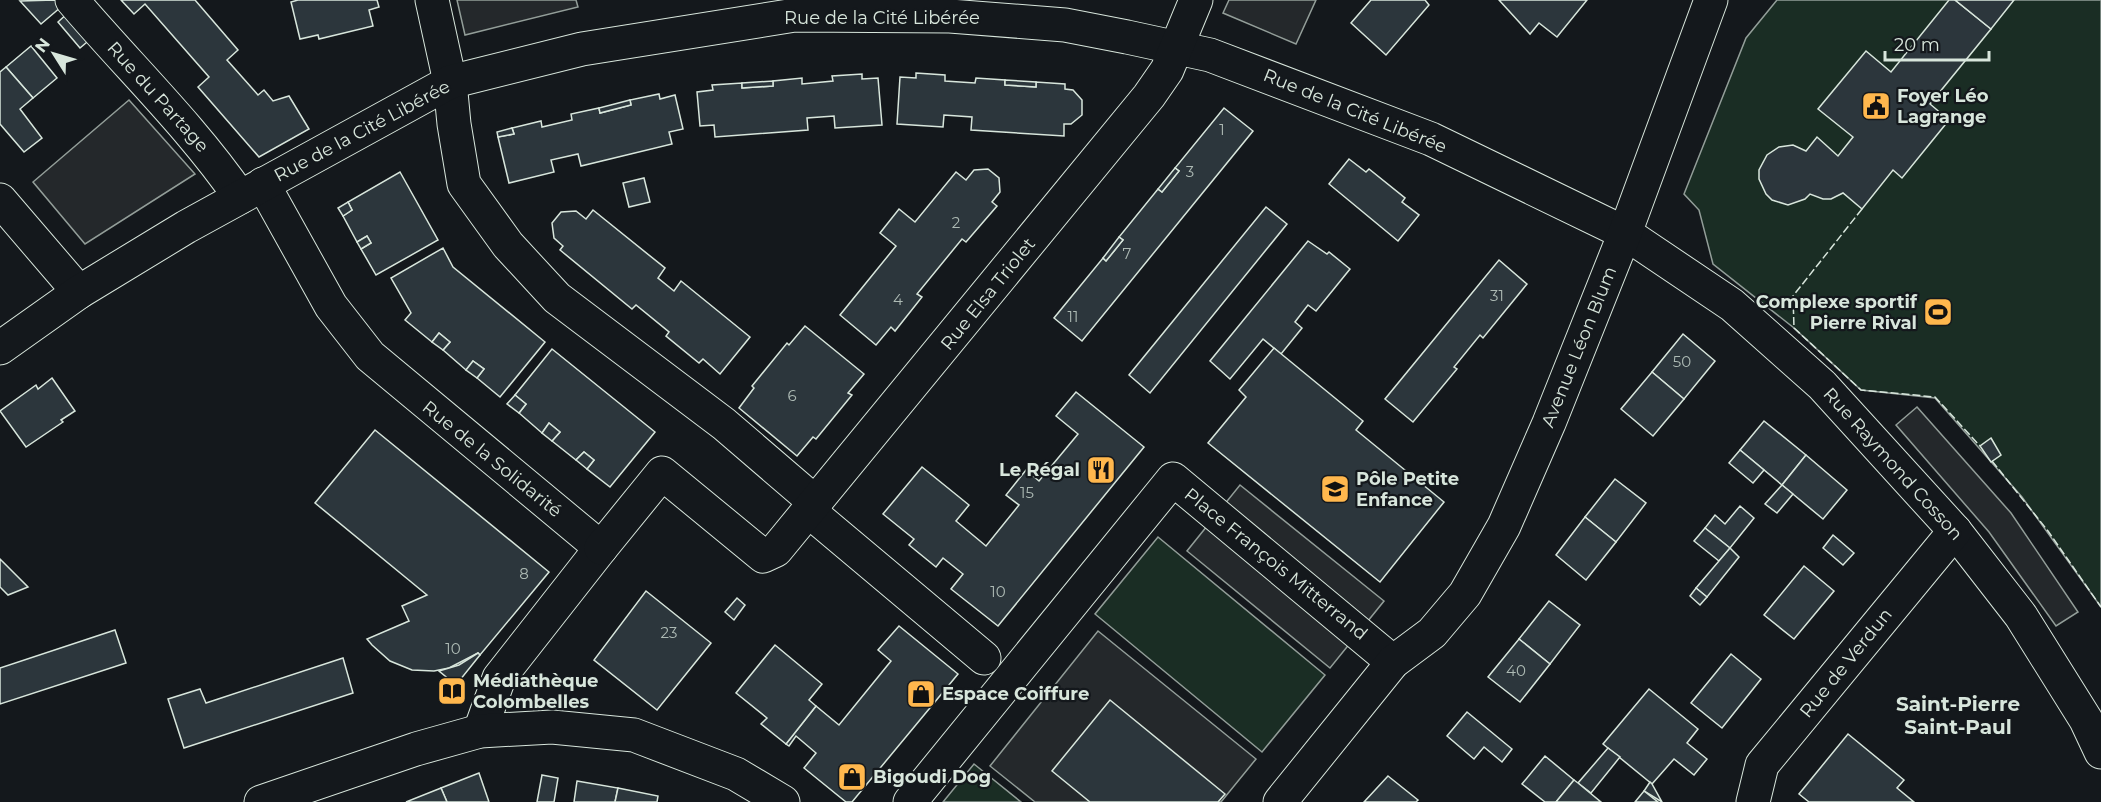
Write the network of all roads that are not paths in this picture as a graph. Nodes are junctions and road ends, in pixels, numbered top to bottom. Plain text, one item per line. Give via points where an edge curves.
1 (72, 0) edge
2 (432, 0) edge
3 (1196, 0) edge
4 (1711, 0) edge
5 (1178, 47) junction
6 (450, 82) junction
7 (251, 190) junction
8 (0, 200) edge
9 (1625, 233) junction
10 (79, 292) junction
11 (0, 348) edge
12 (805, 516) junction
13 (1955, 531) junction
14 (602, 548) junction
15 (984, 658) dead end
16 (1393, 662) junction
17 (480, 731) junction
18 (2101, 752) edge
19 (265, 801) edge
20 (783, 802) edge
21 (910, 802) edge
22 (1280, 802) edge
23 (1753, 802) edge

1 - 7 street, Rue du Partage via 214,158
2 - 6 street
3 - 5 street, Rue Elsa Triolet
4 - 9 street, Avenue Léon Blum
5 - 6 street, Rue de la Cité Libérée via 1065,25 951,16 795,15 582,49
5 - 9 street, Rue de la Cité Libérée via 1248,69 1431,139
5 - 12 street, Rue Elsa Triolet via 1149,96
6 - 7 street, Rue de la Cité Libérée
6 - 12 street via 464,184 508,245 557,298 717,419
7 - 10 street, Rue de la Cité Libérée
7 - 14 street, Rue de la Solidarité via 370,356
8 - 10 street
9 - 13 street, Rue Raymond Cosson via 1732,305 1814,378
9 - 16 street, Avenue Léon Blum via 1504,526 1465,594 1432,633
10 - 11 street, Rue de la Cité Libérée
12 - 14 street, Rue Elsa Triolet via 776,550 763,556 662,472
12 - 15 street
13 - 18 street, Rue Raymond Cosson via 2020,616 2086,720
13 - 23 street, Rue de Verdun via 1762,765
14 - 17 street via 499,678
16 - 21 street, Place François Mitterrand via 1173,479
16 - 22 street
17 - 19 street
17 - 20 street via 552,727 634,735 736,774

